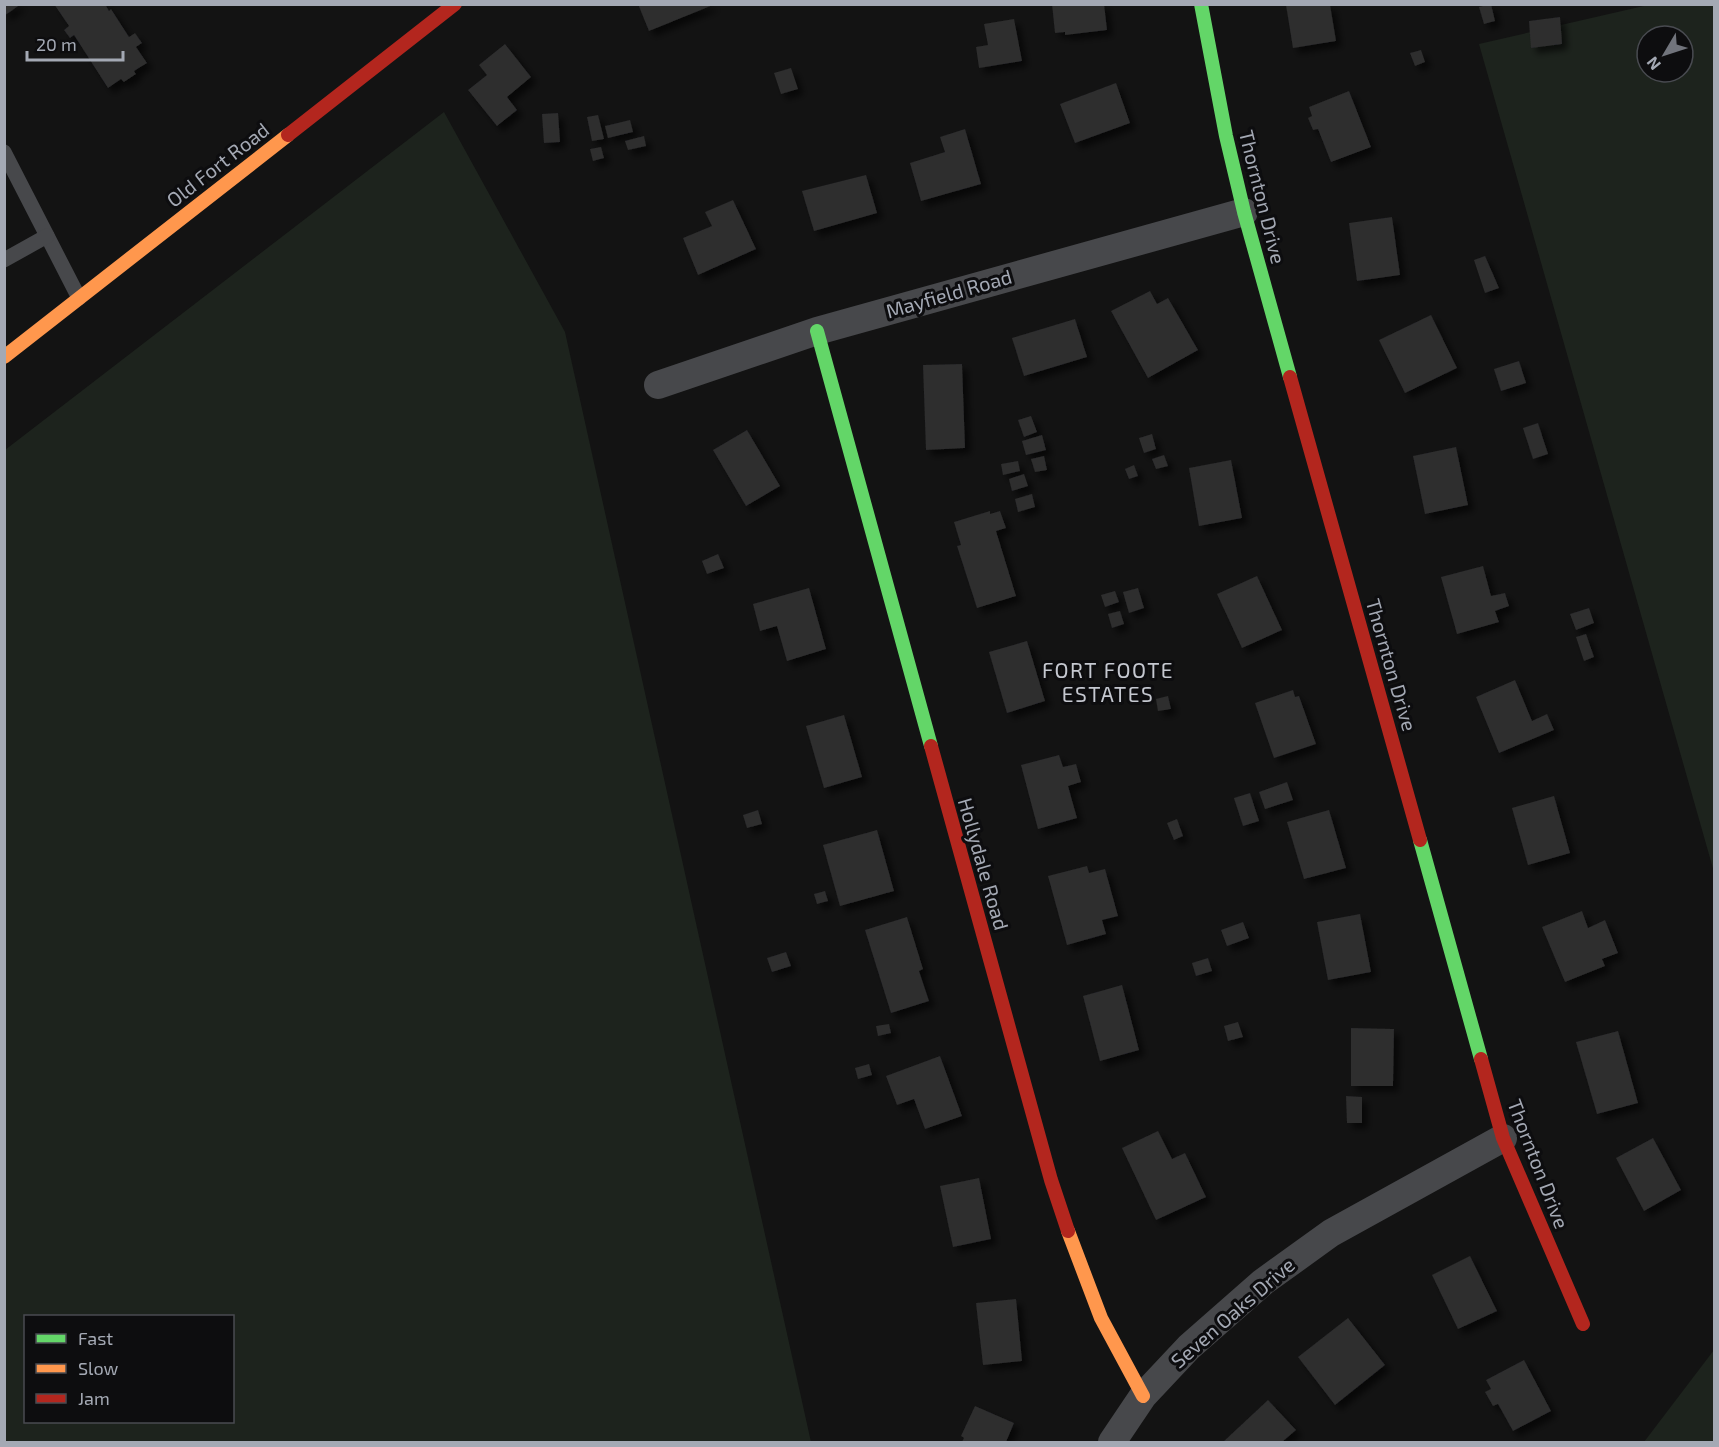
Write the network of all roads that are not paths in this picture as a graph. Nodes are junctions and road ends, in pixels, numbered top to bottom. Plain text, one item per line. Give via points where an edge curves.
1 (455, 4) edge
2 (1201, 4) edge
3 (4, 152) edge
4 (1244, 212) junction
5 (47, 236) junction
6 (4, 260) edge
7 (79, 298) junction
8 (817, 331) junction
9 (4, 357) edge
10 (658, 385) dead end
11 (1503, 1138) junction
12 (1583, 1324) dead end
13 (1143, 1396) junction
14 (1112, 1443) edge

1 - 7 street, Old Fort Road
2 - 4 street, Thornton Drive
3 - 5 lane
4 - 8 street, Mayfield Road
4 - 11 street, Thornton Drive
5 - 6 lane
5 - 7 lane
7 - 9 street, Old Fort Road
8 - 10 street, Mayfield Road
8 - 13 street, Hollydale Road via 1051,1180 1085,1283 1119,1361
11 - 12 street, Thornton Drive
11 - 13 street, Seven Oaks Drive via 1331,1233 1263,1282 1189,1347
13 - 14 street, Seven Oaks Drive

